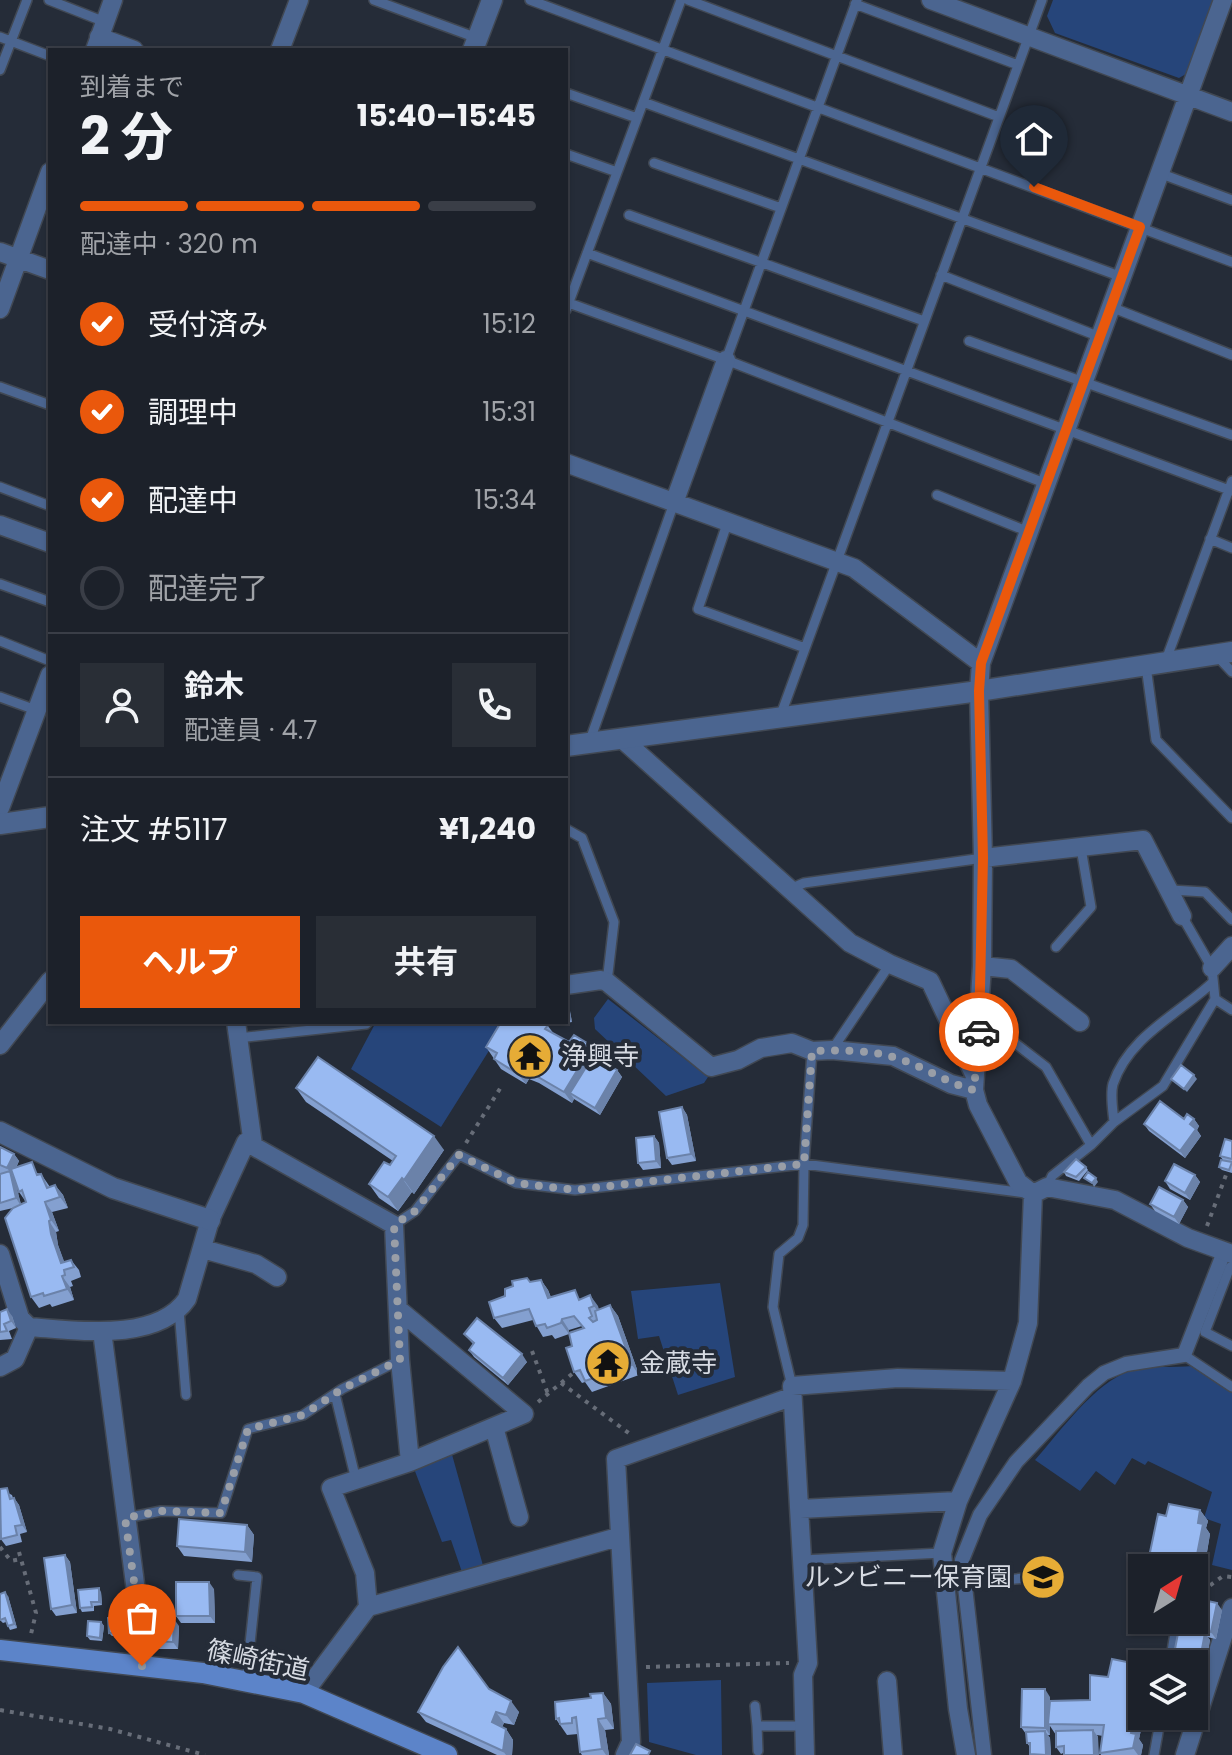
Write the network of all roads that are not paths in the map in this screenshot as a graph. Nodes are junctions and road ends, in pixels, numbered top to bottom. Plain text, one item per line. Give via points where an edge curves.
1 (27, 0) edge
2 (49, 0) edge
3 (113, 0) edge
4 (299, 0) edge
5 (374, 0) edge
6 (492, 0) edge
7 (530, 0) edge
8 (681, 0) edge
9 (688, 0) edge
10 (931, 0) edge
11 (1042, 0) edge
12 (1223, 0) edge
13 (856, 2) edge
14 (100, 36) edge
15 (1029, 36) junction
16 (0, 37) edge
17 (11, 42) junction
18 (475, 44) edge
19 (129, 48) edge
20 (281, 48) edge
21 (662, 50) junction
22 (48, 55) edge
23 (836, 56) junction
24 (1018, 65) junction
25 (0, 70) edge
26 (568, 94) edge
27 (1188, 95) junction
28 (643, 102) junction
29 (818, 105) junction
30 (1232, 112) edge
31 (999, 117) junction
32 (637, 118) junction
33 (568, 155) edge
34 (799, 159) junction
35 (654, 163) dead end
36 (981, 166) junction
37 (617, 172) junction
38 (1159, 173) junction
39 (48, 177) edge
40 (1232, 200) edge
41 (781, 208) junction
42 (629, 215) dead end
43 (962, 218) junction
44 (1140, 227) junction
45 (0, 252) edge
46 (587, 253) junction
47 (18, 259) junction
48 (762, 261) junction
49 (1232, 262) edge
50 (48, 269) edge
51 (941, 275) junction
52 (1122, 277) junction
53 (568, 302) edge
54 (568, 305) edge
55 (1111, 307) junction
56 (0, 309) edge
57 (744, 311) junction
58 (924, 321) junction
59 (1100, 337) junction
60 (969, 341) dead end
61 (1232, 355) edge
62 (726, 360) junction
63 (906, 370) junction
64 (1084, 381) junction
65 (0, 387) edge
66 (48, 404) edge
67 (886, 423) junction
68 (1066, 430) junction
69 (1232, 435) edge
70 (568, 464) edge
71 (1047, 484) junction
72 (0, 487) edge
73 (1231, 487) edge
74 (937, 495) dead end
75 (674, 503) junction
76 (48, 505) edge
77 (728, 521) junction
78 (0, 525) edge
79 (1029, 532) junction
80 (1210, 539) junction
81 (48, 542) edge
82 (1232, 548) edge
83 (836, 561) junction
84 (0, 584) edge
85 (48, 601) edge
86 (0, 641) edge
87 (805, 648) junction
88 (1224, 654) edge
89 (48, 660) edge
90 (981, 663) junction
91 (1156, 664) junction
92 (1232, 672) edge
93 (48, 680) edge
94 (979, 691) junction
95 (0, 697) edge
96 (36, 710) junction
97 (780, 717) junction
98 (621, 738) junction
99 (589, 743) junction
100 (568, 746) edge
101 (0, 808) edge
102 (48, 817) edge
103 (1232, 818) edge
104 (0, 824) edge
105 (568, 830) edge
106 (1081, 848) junction
107 (983, 858) junction
108 (790, 889) junction
109 (1171, 890) junction
110 (1182, 916) joint
111 (1232, 920) edge
112 (1232, 946) edge
113 (1056, 947) dead end
114 (890, 964) junction
115 (982, 966) junction
116 (1213, 975) junction
117 (607, 982) junction
118 (48, 984) edge
119 (568, 985) edge
120 (1215, 999) junction
121 (1232, 1010) edge
122 (980, 1016) junction
123 (1080, 1022) dead end
124 (366, 1024) edge
125 (237, 1030) edge
126 (0, 1045) edge
127 (832, 1050) junction
128 (812, 1051) junction
129 (975, 1083) junction
130 (1114, 1122) junction
131 (0, 1132) edge
132 (253, 1145) junction
133 (1091, 1145) junction
134 (804, 1164) junction
135 (1040, 1190) junction
136 (210, 1220) junction
137 (394, 1225) junction
138 (203, 1249) junction
139 (0, 1254) edge
140 (1230, 1258) edge
141 (277, 1277) dead end
142 (398, 1309) junction
143 (179, 1310) junction
144 (29, 1327) junction
145 (102, 1331) junction
146 (1232, 1346) edge
147 (1184, 1355) junction
148 (400, 1360) junction
149 (0, 1367) edge
150 (1012, 1381) junction
151 (1232, 1387) edge
152 (792, 1392) junction
153 (335, 1394) junction
154 (186, 1395) dead end
155 (494, 1427) junction
156 (410, 1462) junction
157 (356, 1480) junction
158 (958, 1501) junction
159 (800, 1509) junction
160 (519, 1517) dead end
161 (125, 1518) junction
162 (618, 1537) junction
163 (942, 1553) junction
164 (803, 1560) junction
165 (238, 1575) dead end
166 (1035, 1577) dead end
167 (965, 1584) junction
168 (944, 1586) junction
169 (368, 1607) junction
170 (1232, 1608) edge
171 (0, 1650) edge
172 (142, 1666) junction
173 (887, 1681) dead end
174 (246, 1682) junction
175 (304, 1693) junction
176 (755, 1706) dead end
177 (757, 1726) junction
178 (804, 1726) junction
179 (1158, 1730) edge
180 (758, 1751) dead end
181 (447, 1755) edge
182 (625, 1755) edge
183 (805, 1755) edge
184 (893, 1755) edge
185 (966, 1755) edge
186 (984, 1755) edge
187 (1154, 1755) edge
188 (1185, 1755) edge

1 - 17 lane
2 - 14 lane
3 - 14 street
4 - 20 street
5 - 18 lane
6 - 18 street
7 - 21 lane
8 - 21 lane
9 - 23 lane
10 - 15 street
11 - 15 lane
12 - 27 street
13 - 23 lane
13 - 24 lane
14 - 19 street
15 - 24 lane
15 - 27 street
16 - 17 lane
17 - 22 lane
17 - 25 lane
21 - 28 lane
21 - 29 lane
23 - 29 lane
23 - 31 lane
24 - 31 lane
26 - 32 lane
27 - 30 street
27 - 38 street
28 - 32 lane
28 - 34 lane
29 - 34 lane
29 - 36 lane
31 - 36 lane
32 - 37 lane
33 - 37 lane
34 - 41 lane
34 - 43 lane
35 - 41 lane
36 - 43 lane
36 - 44 lane
37 - 46 lane
38 - 40 lane
38 - 44 street
39 - 47 street
41 - 48 lane
42 - 48 lane
43 - 51 lane
43 - 52 lane
44 - 49 lane
44 - 52 street
45 - 47 street
46 - 53 lane
46 - 57 lane
47 - 50 street
47 - 56 street
48 - 57 lane
48 - 58 lane
51 - 58 lane
51 - 59 lane
52 - 55 street
54 - 62 lane
55 - 59 street
55 - 61 lane
57 - 62 lane
57 - 63 lane
58 - 63 lane
59 - 64 street
60 - 64 lane
62 - 67 lane
62 - 75 street
63 - 67 lane
63 - 68 lane
64 - 68 street
64 - 69 lane
65 - 66 lane
67 - 71 lane
67 - 83 lane
68 - 71 street
68 - 73 lane
70 - 75 street
71 - 79 street
72 - 76 lane
73 - 80 lane
74 - 79 lane
75 - 77 street
75 - 99 lane
77 - 83 street
77 - 87 lane via 698,609
78 - 81 street
79 - 90 street
80 - 82 lane
80 - 91 lane
83 - 87 lane
83 - 90 street via 854,568
84 - 85 lane
86 - 89 lane
87 - 97 lane
88 - 91 street
88 - 92 lane
90 - 94 street
91 - 94 street
91 - 103 lane via 1156,740
93 - 96 street
94 - 97 street
94 - 107 street
95 - 96 lane
96 - 101 street
97 - 98 street
98 - 99 street
98 - 108 street
99 - 100 street
102 - 104 street
105 - 117 lane via 582,838 614,922
106 - 107 street
106 - 109 street via 1143,840
106 - 113 lane via 1091,907
107 - 108 lane
107 - 115 street
108 - 114 street via 850,943
109 - 110 street
109 - 111 lane via 1205,892
110 - 116 lane
112 - 116 street
114 - 127 lane
114 - 129 street via 930,981
115 - 122 street
115 - 123 street via 1011,969
116 - 120 lane
116 - 130 lane via 1191,1003 1140,1041 1124,1063 1112,1087
117 - 119 street
117 - 128 street via 711,1067 761,1048 792,1043
118 - 126 street
120 - 121 lane
120 - 130 lane via 1163,1086
122 - 129 street
122 - 133 lane via 1046,1067
124 - 125 lane
125 - 132 street
127 - 128 street
127 - 129 street via 893,1056 951,1084
128 - 134 lane
129 - 135 street via 978,1105 1018,1182
130 - 133 lane
131 - 136 street via 113,1188
132 - 136 street via 246,1142
132 - 137 street
133 - 135 lane
134 - 135 lane
134 - 137 lane via 575,1190 516,1183 459,1155 415,1211
134 - 152 lane via 803,1225 798,1238 779,1254 773,1307
135 - 140 street via 1115,1200
135 - 150 street via 1028,1323
136 - 138 street
137 - 142 street
138 - 141 street via 256,1264
138 - 143 street
139 - 144 street via 20,1318
140 - 146 lane via 1205,1332
140 - 147 street
142 - 148 street
142 - 155 street via 524,1414
143 - 145 street via 143,1327
143 - 154 lane
144 - 145 street
144 - 149 street via 15,1359
145 - 161 street
147 - 151 lane
147 - 167 street via 1126,1364 1088,1386 1016,1462 980,1515 962,1560
148 - 153 lane
148 - 156 street
150 - 152 street via 898,1378
150 - 158 street
152 - 159 street
152 - 162 street via 616,1459
153 - 157 lane
153 - 161 lane via 303,1415 248,1429 221,1513 161,1511
155 - 156 street
155 - 160 street
156 - 157 street
157 - 169 street via 331,1488 365,1573
158 - 159 street
158 - 163 street
159 - 164 street
161 - 172 street
162 - 169 street
162 - 182 street via 631,1742
163 - 164 lane
163 - 168 street
164 - 178 street via 808,1663 803,1675
165 - 174 lane via 257,1577
166 - 167 lane
167 - 168 lane
167 - 186 street
168 - 185 street
169 - 175 street
170 - 188 street
171 - 172 main road, 篠崎街道
172 - 174 main road, 篠崎街道
173 - 184 street
174 - 175 main road, 篠崎街道
175 - 181 main road, 篠崎街道
176 - 177 lane
177 - 178 lane
177 - 180 lane
178 - 183 street
179 - 187 lane

